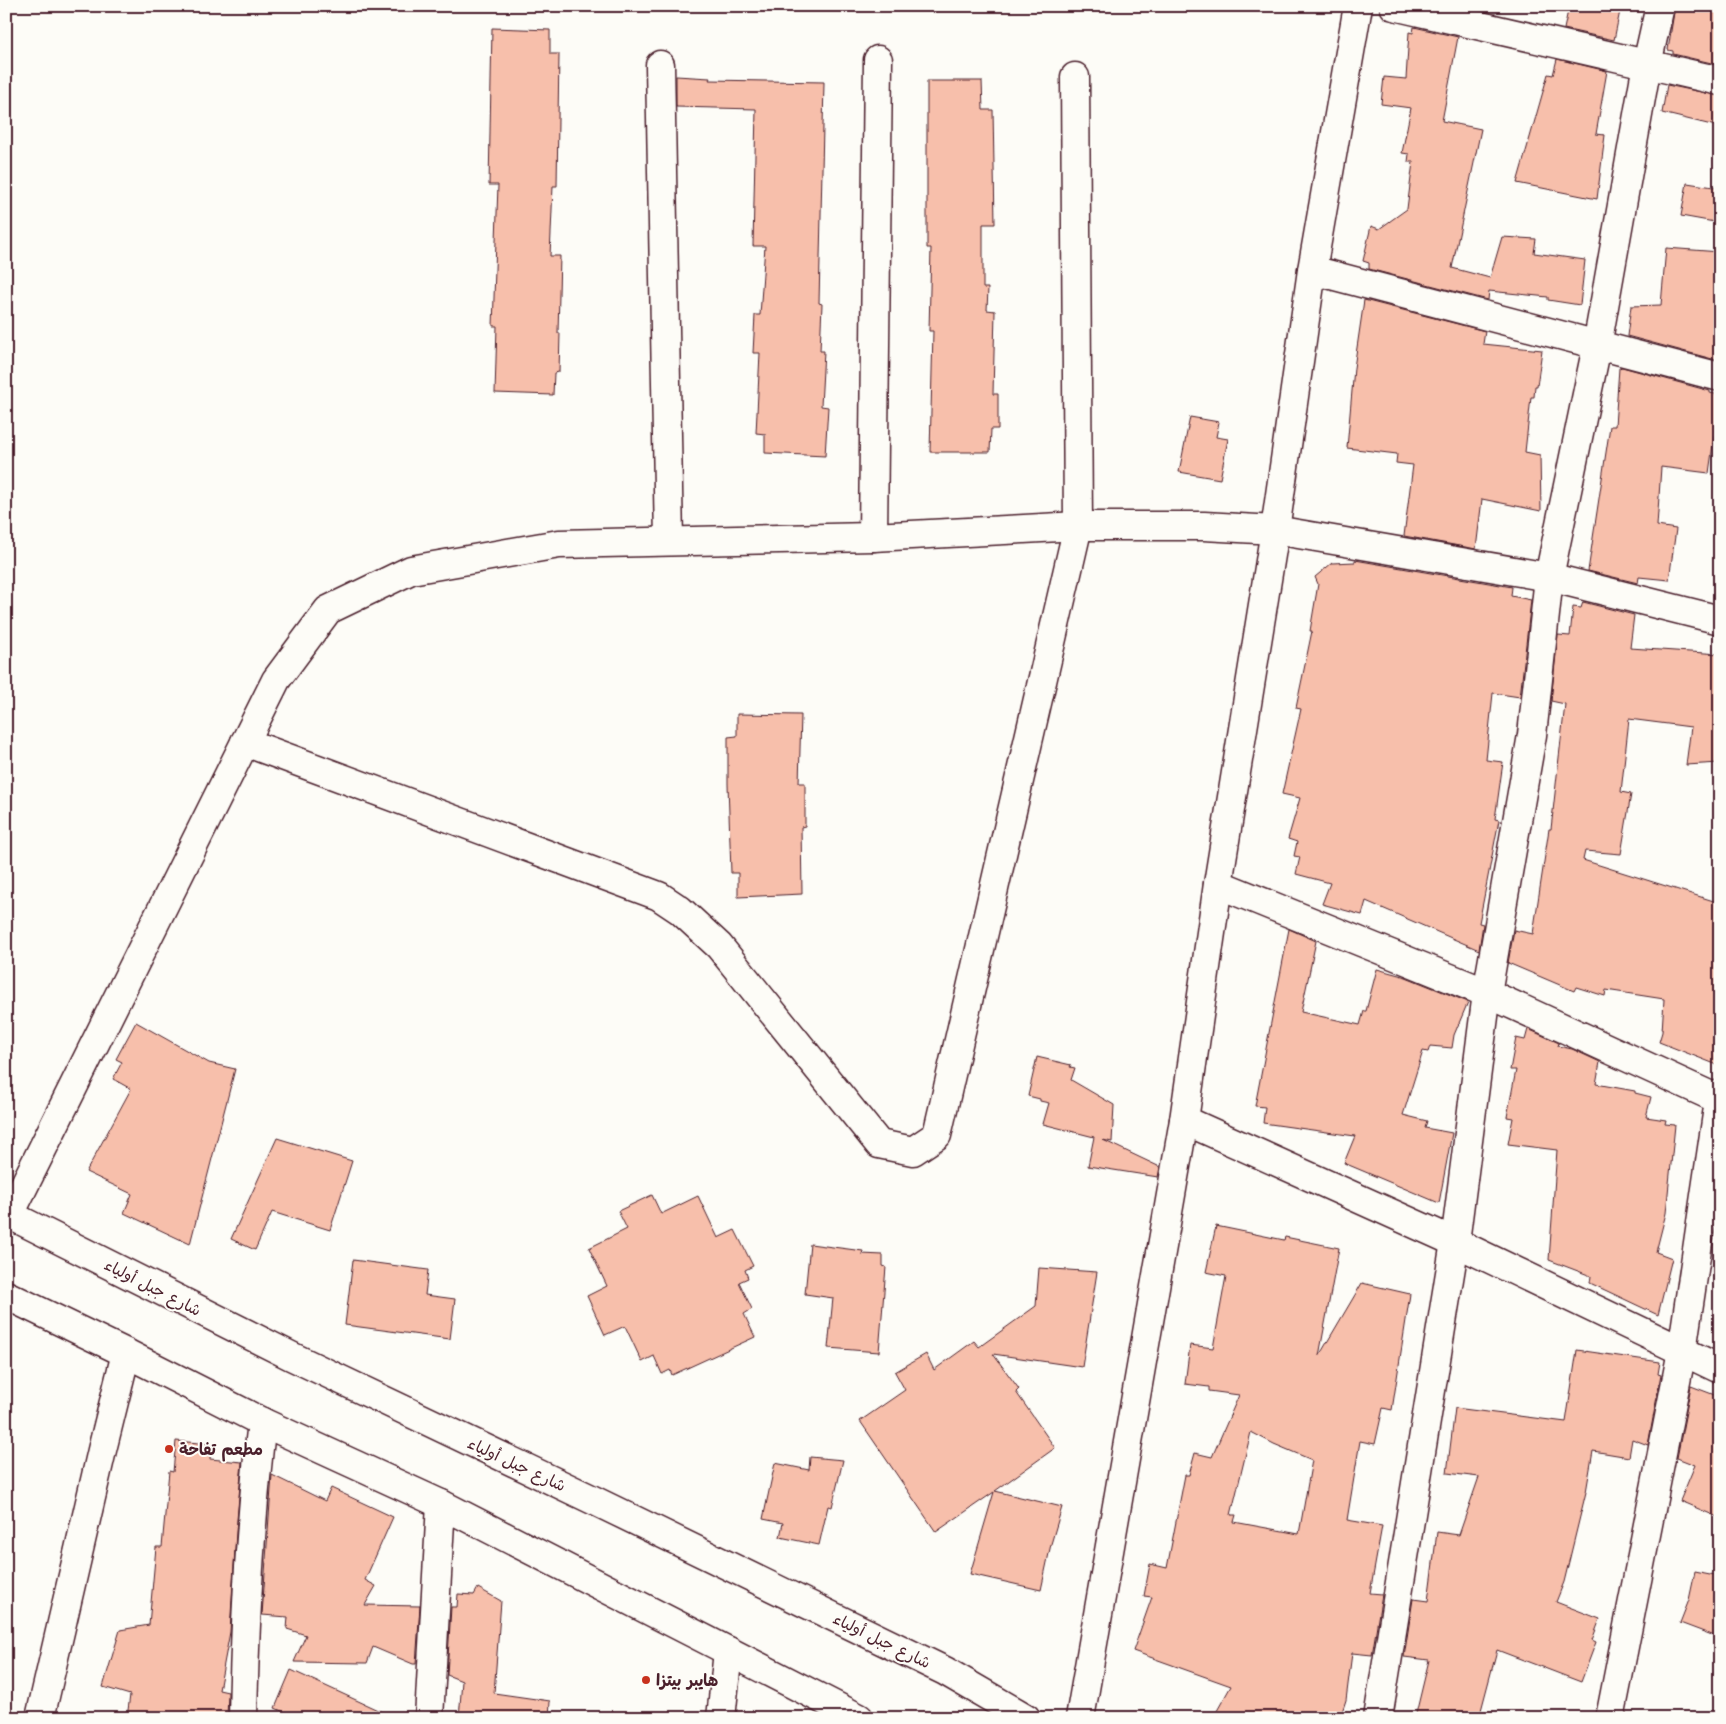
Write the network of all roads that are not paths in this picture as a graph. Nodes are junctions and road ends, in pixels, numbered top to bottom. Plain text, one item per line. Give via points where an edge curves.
1 (1358, 6) edge
2 (1394, 6) edge
3 (1660, 6) edge
4 (878, 60) dead end
5 (660, 64) dead end
6 (1648, 64) junction
7 (1075, 76) dead end
8 (1720, 81) edge
9 (1312, 270) junction
10 (1597, 346) junction
11 (1720, 377) edge
12 (1078, 526) junction
13 (1275, 530) junction
14 (873, 537) junction
15 (668, 541) junction
16 (1549, 577) junction
17 (1720, 620) edge
18 (245, 742) junction
19 (1218, 884) junction
20 (1487, 992) junction
21 (1719, 1098) edge
22 (1184, 1120) junction
23 (8, 1214) edge
24 (1455, 1242) junction
25 (6, 1295) edge
26 (1682, 1351) junction
27 (126, 1353) junction
28 (1720, 1369) edge
29 (262, 1422) junction
30 (440, 1504) junction
31 (728, 1650) junction
32 (40, 1718) edge
33 (243, 1718) edge
34 (428, 1718) edge
35 (721, 1718) edge
36 (859, 1718) edge
37 (1026, 1718) edge
38 (1080, 1718) edge
39 (1378, 1718) edge
40 (1610, 1718) edge

1 - 9 street
2 - 6 street
3 - 6 street
4 - 14 street
5 - 15 street
6 - 8 street
6 - 10 street
7 - 12 street
9 - 10 street
9 - 13 street
10 - 11 street
10 - 16 street
12 - 13 street via 1204,526
12 - 14 street
12 - 18 street via 937,1135 913,1151 879,1144 719,946 680,910 659,896
13 - 16 street
13 - 19 street
14 - 15 street
15 - 18 street via 559,544 410,570 328,610 276,680
16 - 17 street
16 - 20 street via 1532,735
18 - 23 street
19 - 20 street
19 - 22 street
20 - 21 street
20 - 24 street
21 - 26 street
22 - 24 street
22 - 38 street
23 - 37 street, شارع جبل أولياء via 291,1356 945,1671
24 - 26 street
24 - 39 street
25 - 27 street
26 - 28 street
26 - 40 street
27 - 29 street
27 - 32 street
29 - 30 street
29 - 33 street via 254,1486 244,1633
30 - 31 street
30 - 34 street
31 - 35 street
31 - 36 street

